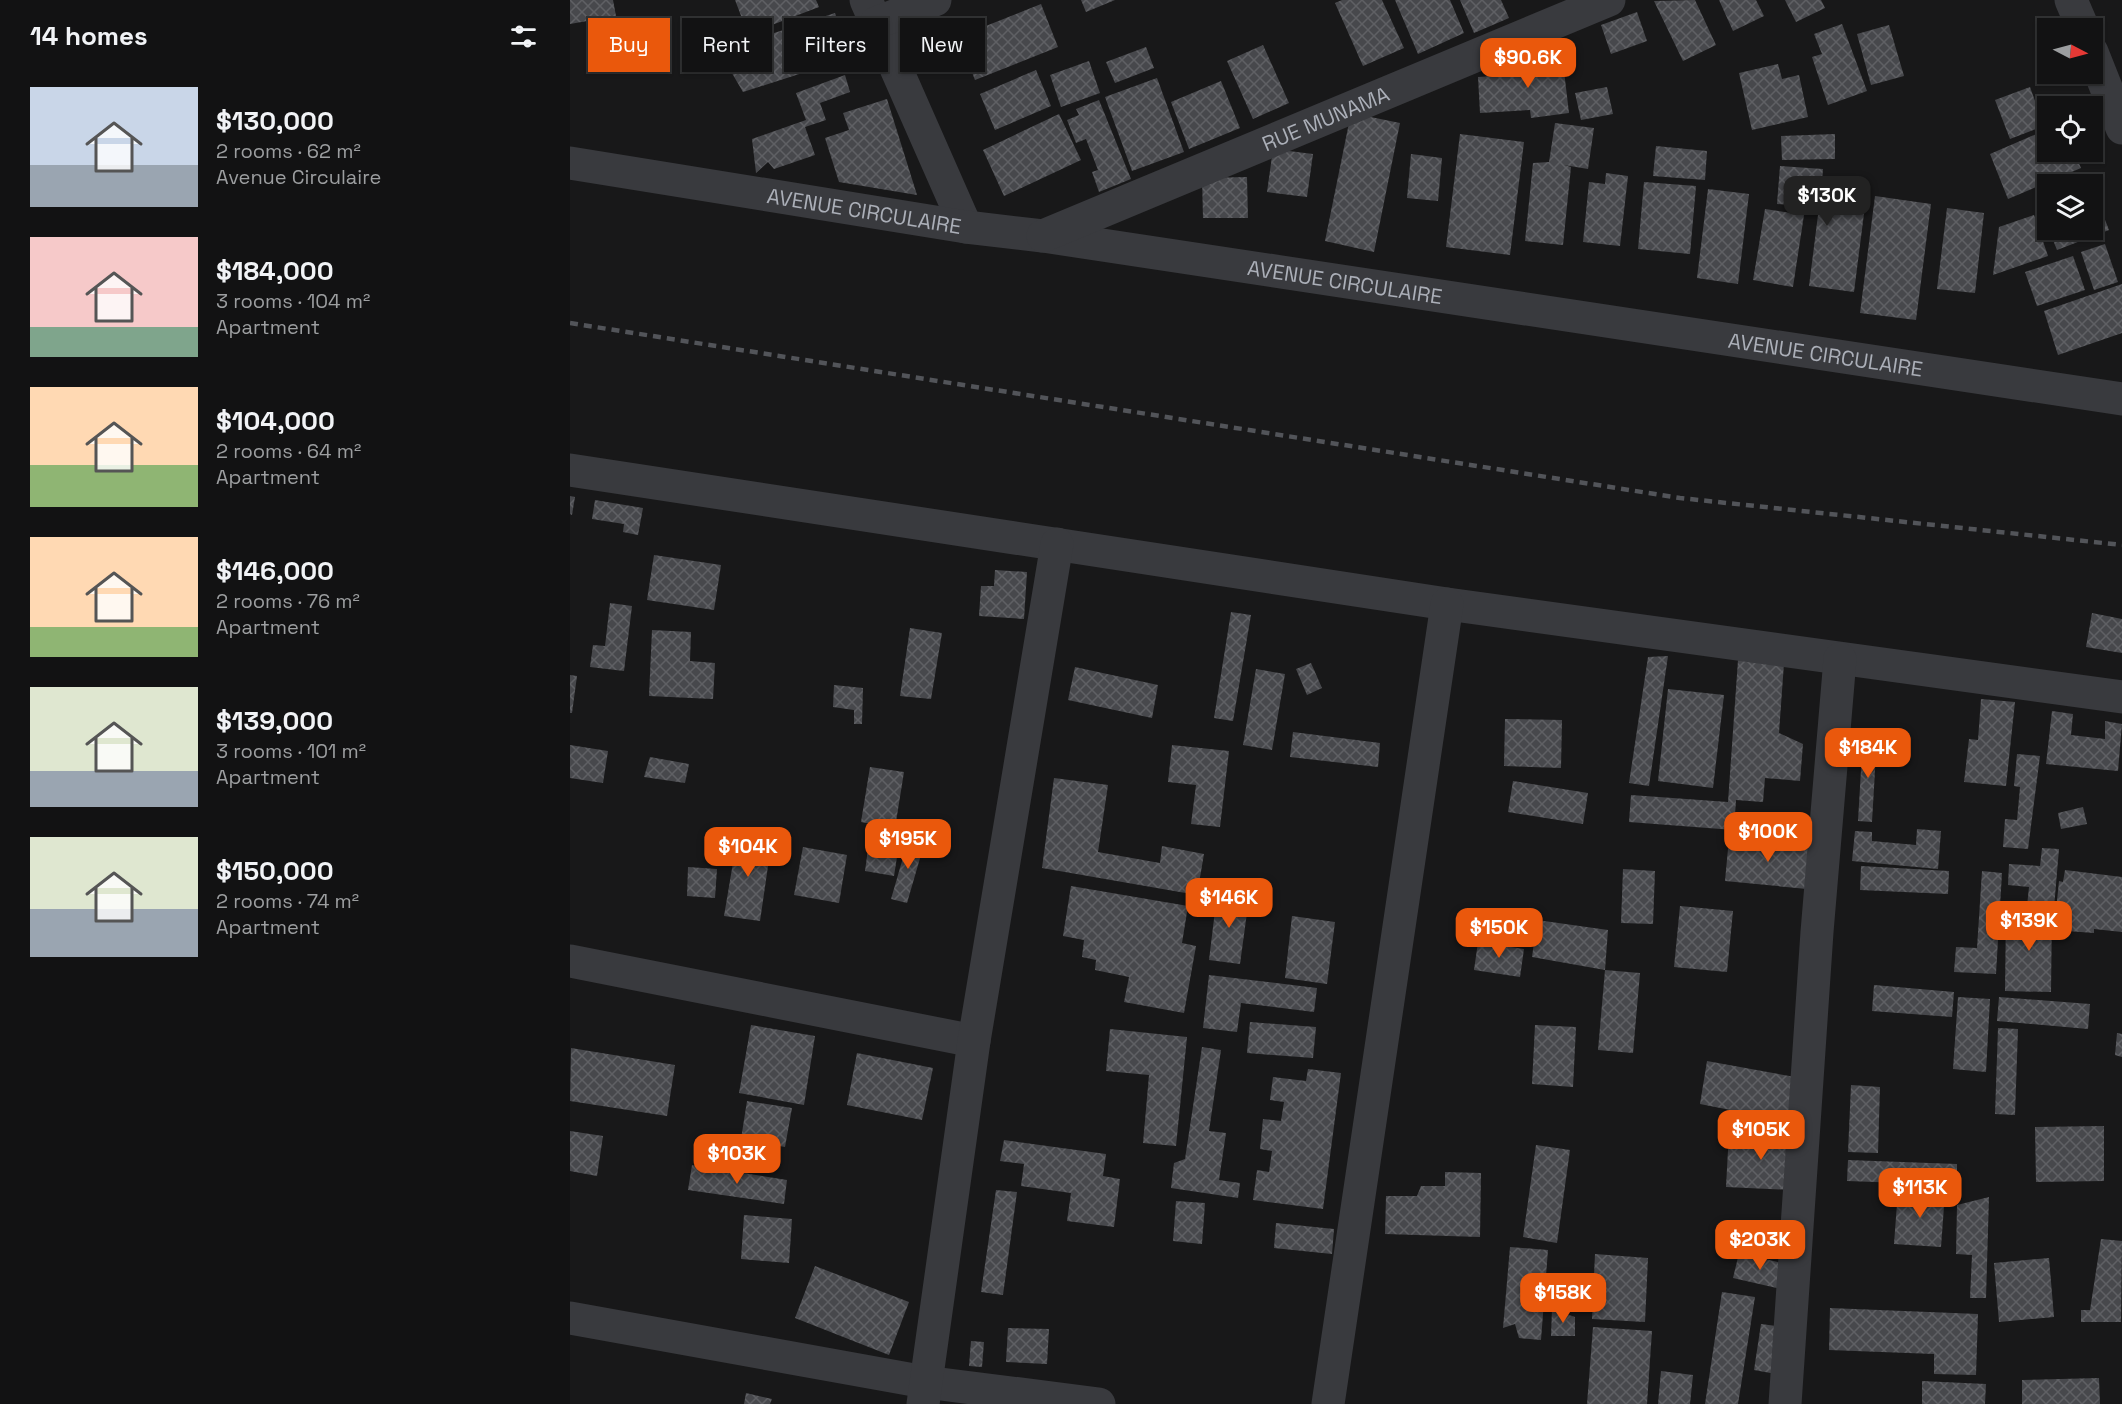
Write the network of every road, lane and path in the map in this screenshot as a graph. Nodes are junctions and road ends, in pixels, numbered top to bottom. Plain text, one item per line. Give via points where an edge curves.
1 (935, 0) edge
2 (1609, 0) edge
3 (2071, 0) edge
4 (871, 12) edge
5 (2079, 18) edge
6 (2105, 61) edge
7 (2122, 128) edge
8 (570, 163) edge
9 (966, 227) junction
10 (1043, 236) junction
11 (2122, 399) edge
12 (570, 470) edge
13 (1057, 544) junction
14 (1447, 603) junction
15 (1840, 659) junction
16 (2122, 698) edge
17 (570, 961) edge
18 (974, 1041) junction
19 (570, 1318) edge
20 (924, 1393) edge
21 (1099, 1404) edge
22 (1328, 1404) edge
23 (1785, 1404) edge

1 - 4 street
2 - 10 street, RUE MUNAMA
3 - 5 street
4 - 9 street
6 - 7 street
8 - 9 street, AVENUE CIRCULAIRE
9 - 10 street, AVENUE CIRCULAIRE
10 - 11 street, AVENUE CIRCULAIRE
12 - 13 street
13 - 14 street
13 - 18 street
14 - 15 street
14 - 22 street
15 - 16 street
15 - 23 street via 1816,943
17 - 18 street
18 - 20 street
19 - 20 street
20 - 21 street

